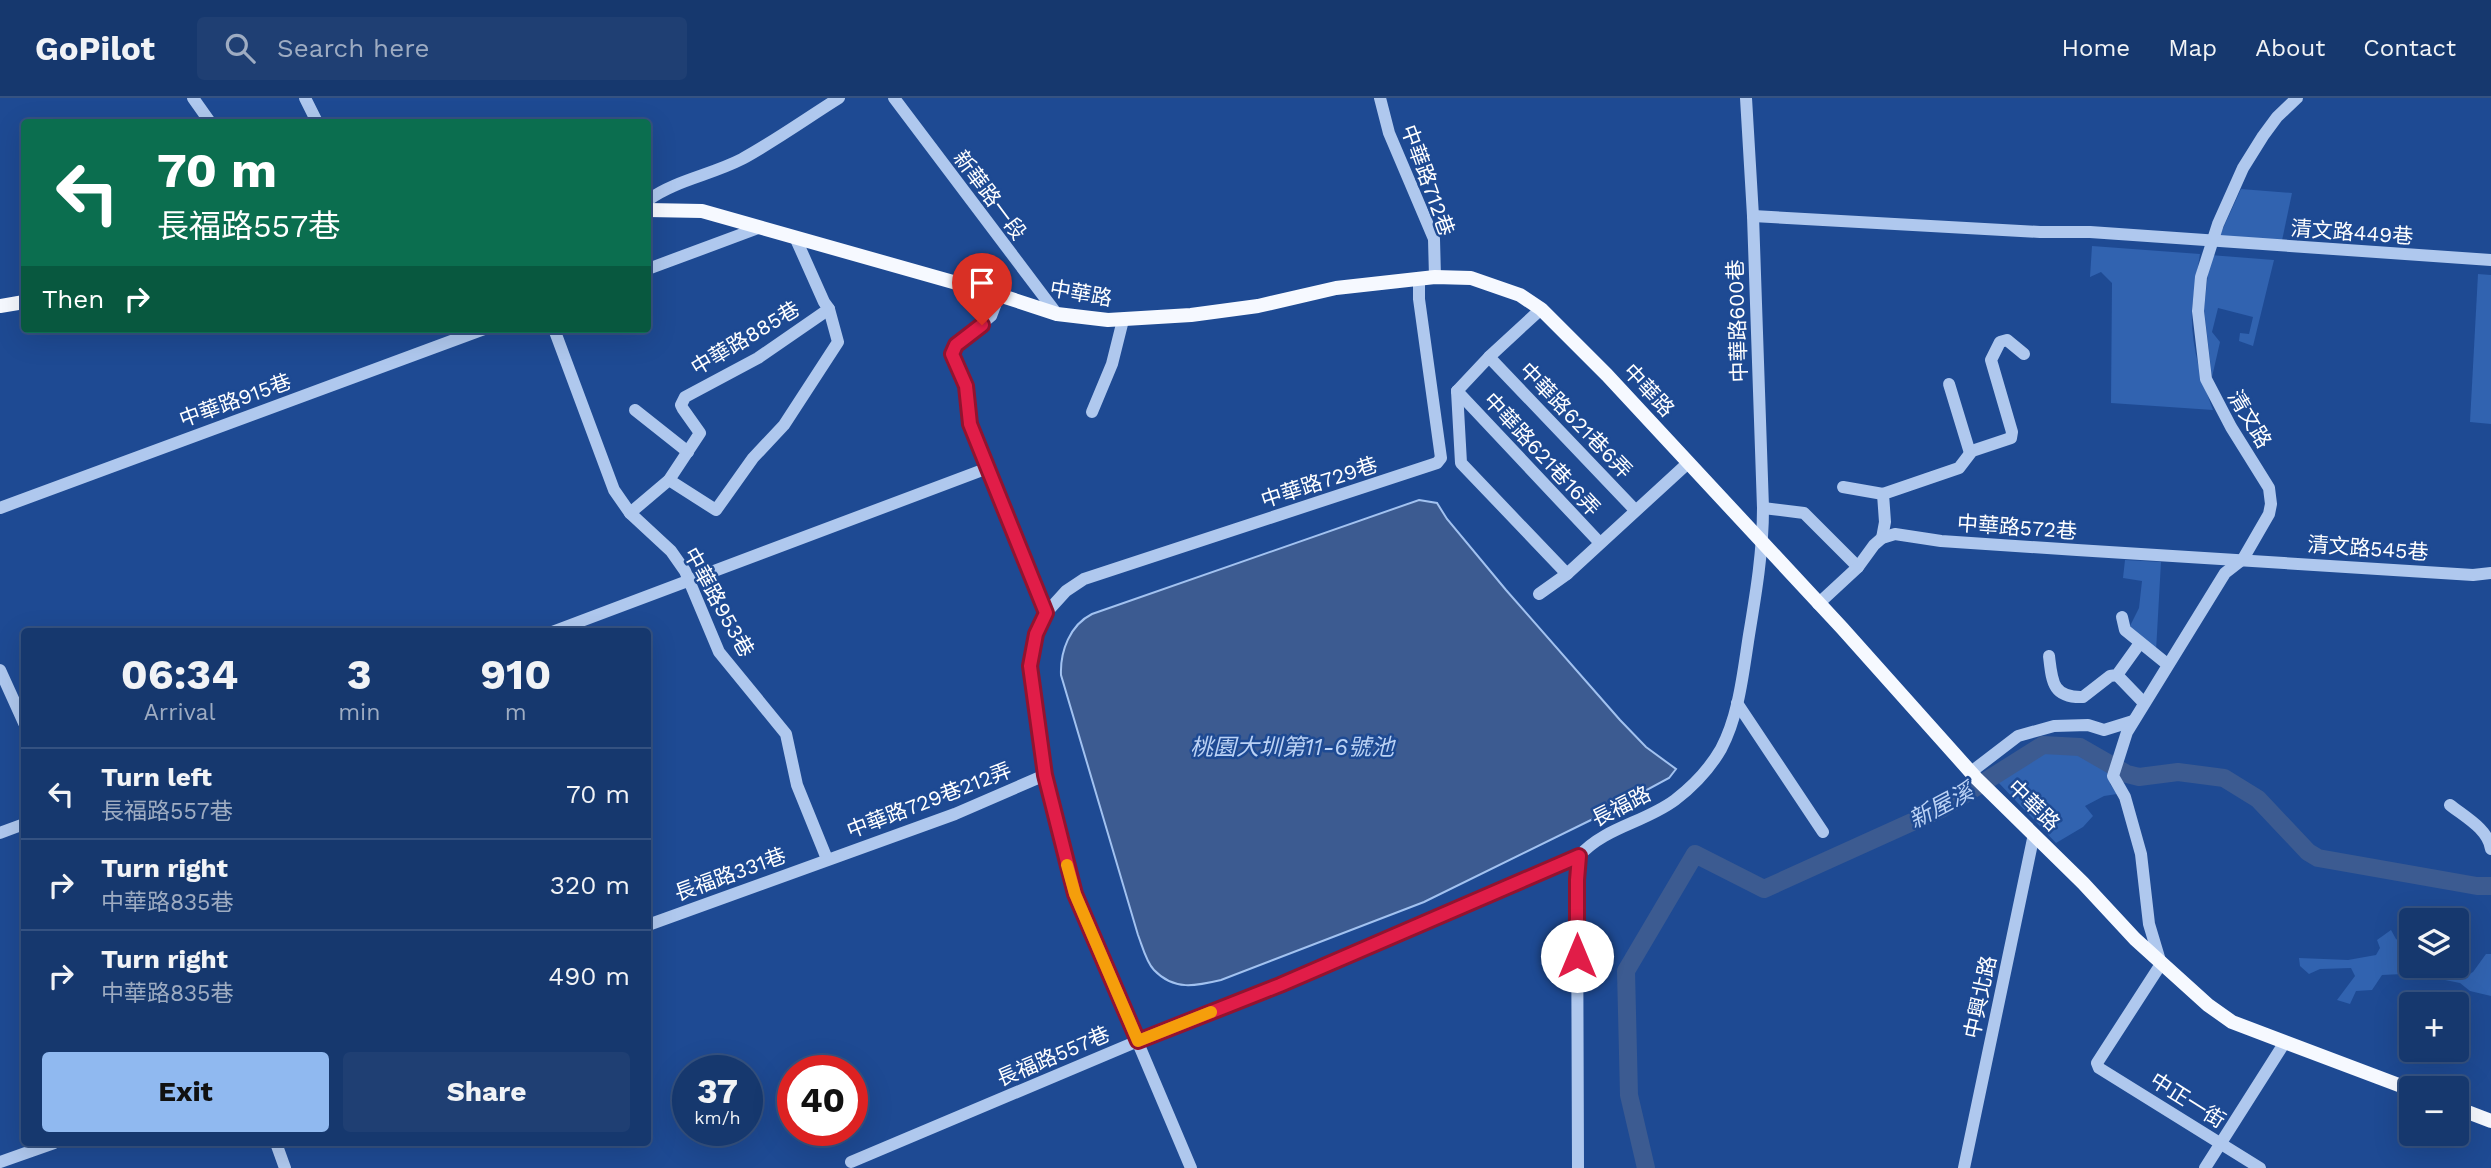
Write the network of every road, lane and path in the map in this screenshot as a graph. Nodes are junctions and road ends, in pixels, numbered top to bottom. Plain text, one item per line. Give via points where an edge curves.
1 (192, 98) edge
2 (305, 98) edge
3 (839, 98) edge
4 (894, 98) edge
5 (1380, 98) edge
6 (1746, 98) edge
7 (2297, 98) edge
8 (209, 119) edge
9 (316, 119) edge
10 (651, 198) edge
11 (651, 210) edge
12 (1753, 216) junction
13 (761, 227) junction
14 (795, 237) junction
15 (2211, 241) junction
16 (2491, 260) edge
17 (651, 267) edge
18 (1427, 277) junction
19 (999, 295) junction
20 (21, 302) edge
21 (0, 306) edge
22 (829, 309) junction
23 (1541, 309) junction
24 (1056, 314) junction
25 (1123, 320) junction
26 (473, 333) edge
27 (555, 333) edge
28 (2024, 354) dead end
29 (1489, 356) junction
30 (1949, 384) dead end
31 (1457, 391) junction
32 (635, 410) dead end
33 (1092, 412) dead end
34 (688, 452) junction
35 (1970, 453) junction
36 (1688, 463) junction
37 (988, 468) junction
38 (669, 480) junction
39 (1843, 487) dead end
40 (1883, 494) junction
41 (0, 508) edge
42 (1763, 509) junction
43 (1635, 510) junction
44 (630, 513) junction
45 (1882, 538) junction
46 (1763, 542) junction
47 (1600, 543) junction
48 (2242, 559) junction
49 (1858, 567) junction
50 (2491, 573) edge
51 (1567, 574) junction
52 (689, 581) junction
53 (1539, 594) dead end
54 (1818, 604) junction
55 (1046, 613) junction
56 (2122, 617) dead end
57 (563, 628) edge
58 (2140, 643) junction
59 (2049, 656) dead end
60 (2167, 664) junction
61 (0, 670) edge
62 (2117, 676) junction
63 (1737, 702) junction
64 (2144, 703) junction
65 (21, 716) edge
66 (2133, 721) junction
67 (1045, 775) junction
68 (1974, 775) junction
69 (2450, 805) dead end
70 (21, 825) edge
71 (1823, 832) dead end
72 (0, 833) edge
73 (2034, 834) junction
74 (2491, 849) edge
75 (1579, 856) junction
76 (827, 859) junction
77 (651, 924) edge
78 (2161, 964) junction
79 (1138, 1041) junction
80 (2285, 1042) junction
81 (2399, 1085) edge
82 (2469, 1113) edge
83 (2491, 1121) edge
84 (2221, 1143) junction
85 (45, 1146) edge
86 (277, 1146) edge
87 (0, 1162) edge
88 (851, 1162) dead end
89 (285, 1168) edge
90 (1191, 1168) edge
91 (1578, 1168) edge
92 (1964, 1168) edge
93 (2205, 1168) edge
94 (2260, 1168) edge

1 - 8 street
2 - 9 street
3 - 10 street via 742,159 665,188
4 - 24 street, 新華路一段
5 - 18 street, 中華路712巷 via 1389,133 1434,239
6 - 12 street, 中華路600巷
7 - 15 street, 清文路 via 2256,146
11 - 13 main road, 中華路 via 702,211
12 - 15 street, 清文路449巷
12 - 42 street, 中華路600巷
13 - 14 main road, 中華路
13 - 17 street
14 - 19 main road, 中華路
14 - 22 street, 中華路885巷
15 - 16 street, 清文路449巷
15 - 48 street, 清文路 via 2201,277 2199,311 2206,379 2270,496 2269,514
18 - 23 main road, 中華路 via 1482,281 1520,295
18 - 25 main road, 中華路 via 1336,288 1258,306
18 - 55 street, 中華路729巷 via 1419,299 1441,458 1437,463 1084,579 1066,590
19 - 24 main road, 中華路
19 - 37 street via 991,316 956,345 952,354 966,386 970,424
20 - 21 main road
22 - 34 street, 中華路885巷 via 758,358 685,397 682,409 700,433
22 - 38 street via 838,342 784,425 753,458 716,510
23 - 29 street
23 - 36 main road, 中華路
24 - 25 main road, 中華路
25 - 33 street via 1112,364
26 - 41 street, 中華路915巷
27 - 44 street, 中華路953巷 via 614,490
28 - 35 street via 2007,340 2000,342 1991,360 2011,438
29 - 31 street
29 - 43 street, 中華路621巷6弄
30 - 35 street
31 - 47 street, 中華路621巷16弄
31 - 51 street via 1461,463
32 - 34 street
34 - 38 street
35 - 40 street via 1959,468
36 - 43 street
36 - 46 main road, 中華路
37 - 52 street
37 - 55 street
38 - 44 street
39 - 40 street
40 - 45 street
42 - 46 street, 中華路600巷
42 - 49 street via 1804,513
43 - 47 street
44 - 52 street, 中華路953巷 via 671,551
45 - 48 street, 中華路572巷 via 1895,534 2077,551
45 - 49 street
46 - 54 main road, 中華路
46 - 63 street, 長福路
47 - 51 street
48 - 50 street, 清文路545巷
48 - 60 street, 清文路 via 2225,573
49 - 54 street
51 - 53 street
52 - 57 street
52 - 76 street, 中華路953巷 via 719,652 786,734 797,785
54 - 68 main road, 中華路
55 - 67 street via 1036,634 1030,666
56 - 58 street via 2125,630
58 - 60 street
58 - 62 street
59 - 62 street via 2052,679 2066,695 2083,697 2097,684
60 - 64 street, 清文路
61 - 65 street
62 - 64 street
63 - 71 street
63 - 75 street, 長福路 via 1721,749 1702,774 1674,800 1599,838
64 - 66 street, 清文路
66 - 68 street via 2104,730 2088,725 2054,726 2018,736
66 - 78 street, 清文路 via 2113,776 2125,797 2141,854 2149,924
67 - 76 street, 中華路729巷212弄 via 955,814
67 - 79 street via 1075,894
68 - 73 main road, 中華路
69 - 74 street via 2485,833
70 - 72 street
73 - 78 main road, 中華路
73 - 92 street, 中興北路
75 - 79 street, 長福路557巷
75 - 91 street, 長福路
76 - 77 street, 長福路331巷
78 - 80 main road, 中華路 via 2232,1022
78 - 84 street, 中正一街 via 2097,1063
79 - 88 street, 長福路557巷
79 - 90 street
80 - 81 main road, 中華路
80 - 84 street
82 - 83 main road
84 - 93 street
84 - 94 street, 中正一街
85 - 87 street
86 - 89 street

